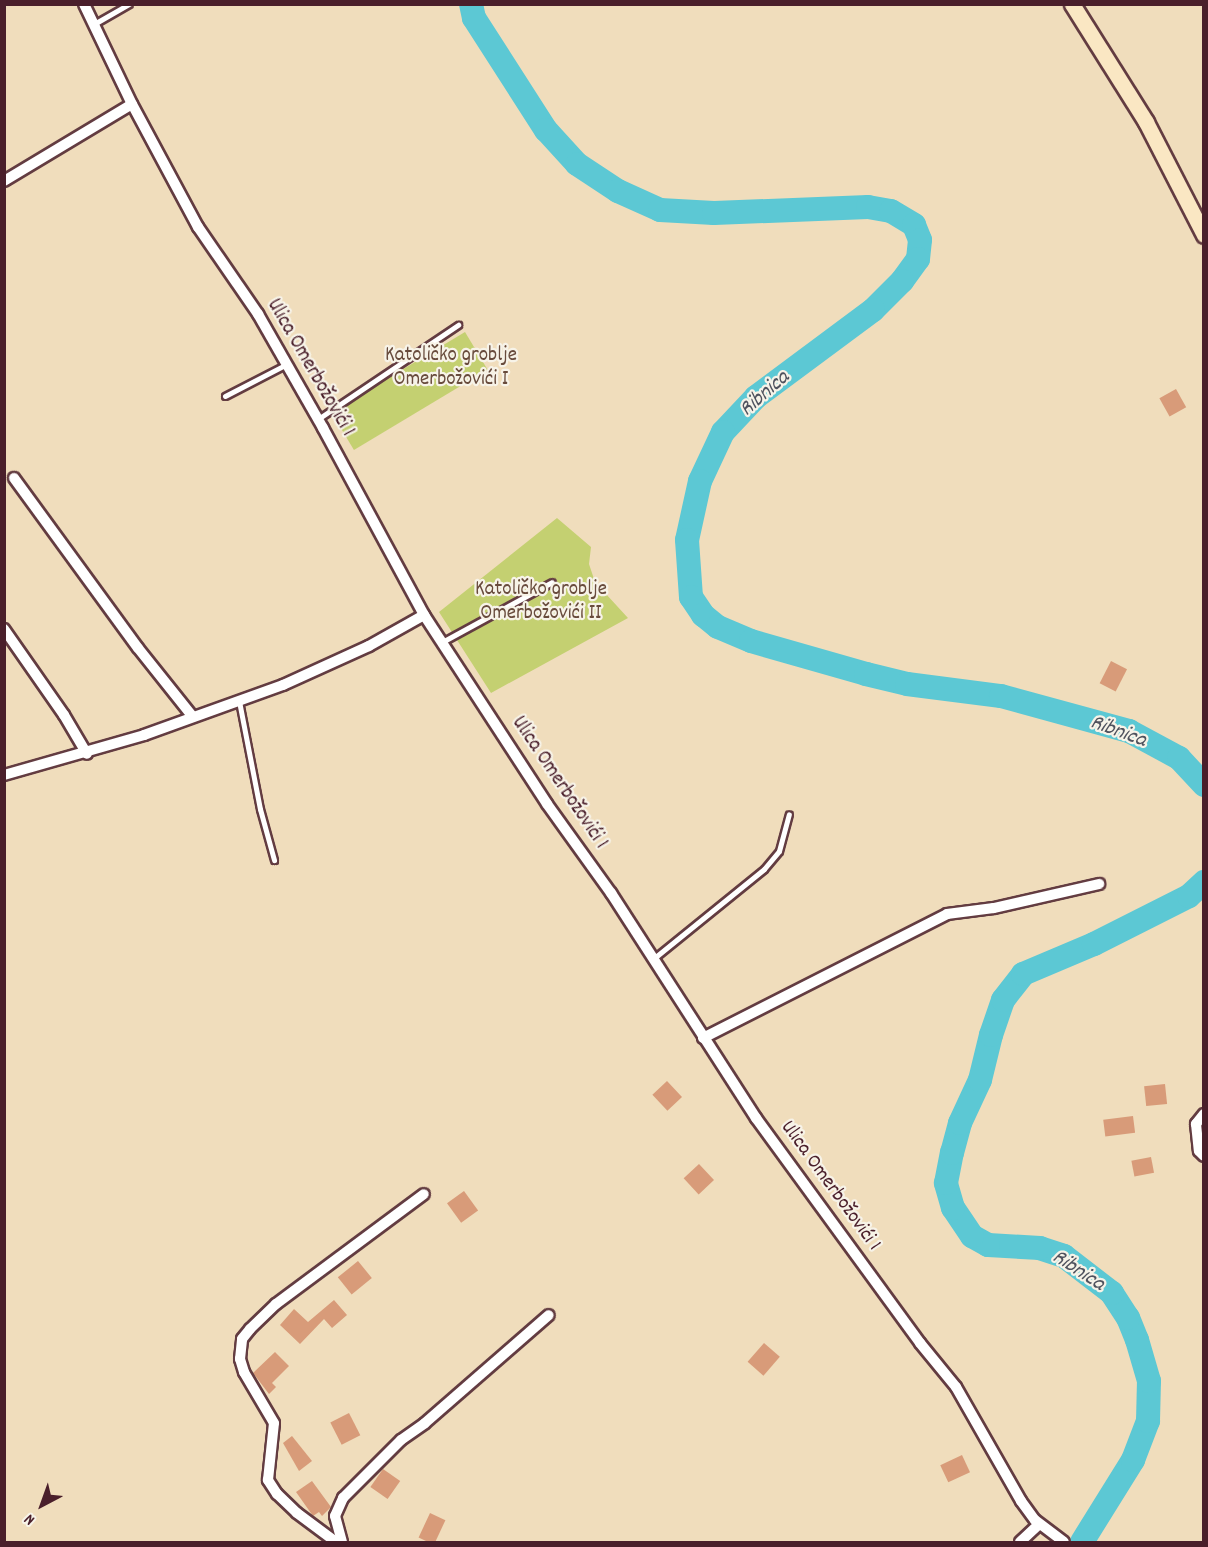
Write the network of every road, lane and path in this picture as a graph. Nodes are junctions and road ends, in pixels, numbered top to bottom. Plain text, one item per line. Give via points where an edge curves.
1 (84, 4) edge
2 (129, 4) edge
3 (1072, 4) edge
4 (93, 25) junction
5 (132, 104) junction
6 (4, 181) edge
7 (1203, 235) edge
8 (458, 325) dead end
9 (287, 364) junction
10 (225, 396) dead end
11 (318, 419) junction
12 (14, 478) dead end
13 (552, 582) dead end
14 (424, 615) junction
15 (4, 629) edge
16 (442, 642) junction
17 (239, 701) junction
18 (193, 717) junction
19 (87, 754) junction
20 (4, 776) edge
21 (789, 814) dead end
22 (274, 860) dead end
23 (1099, 884) dead end
24 (653, 959) junction
25 (703, 1038) junction
26 (1203, 1114) edge
27 (1203, 1156) edge
28 (424, 1194) dead end
29 (549, 1316) dead end
30 (1039, 1524) junction
31 (336, 1542) edge
32 (342, 1542) edge
33 (1020, 1542) edge
34 (1064, 1542) edge

1 - 4 street, Ulica Omerbožovići 1
2 - 4 lane
3 - 7 main road via 1146,122
4 - 5 street, Ulica Omerbožovići 1
5 - 6 street
5 - 9 street, Ulica Omerbožovići 1 via 198,227
8 - 11 lane
9 - 10 lane
9 - 11 street, Ulica Omerbožovići 1
11 - 14 street, Ulica Omerbožovići 1
12 - 18 street
13 - 16 lane
14 - 16 street, Ulica Omerbožovići 1
14 - 17 street via 369,646
15 - 19 street
16 - 24 street, Ulica Omerbožovići 1
17 - 18 street
17 - 22 lane
18 - 19 street
19 - 20 street
21 - 24 lane via 779,851 764,869
23 - 25 street via 994,908 946,914
24 - 25 street, Ulica Omerbožovići 1
25 - 30 street, Ulica Omerbožovići 1 via 756,1118 920,1344 956,1387 1021,1501
26 - 27 street via 1196,1124
28 - 31 street via 276,1304 242,1340 240,1359 249,1383 274,1423 268,1480 297,1513
29 - 32 street via 400,1440 343,1498 335,1516
30 - 33 street
30 - 34 street, Ulica Omerbožovići 1

